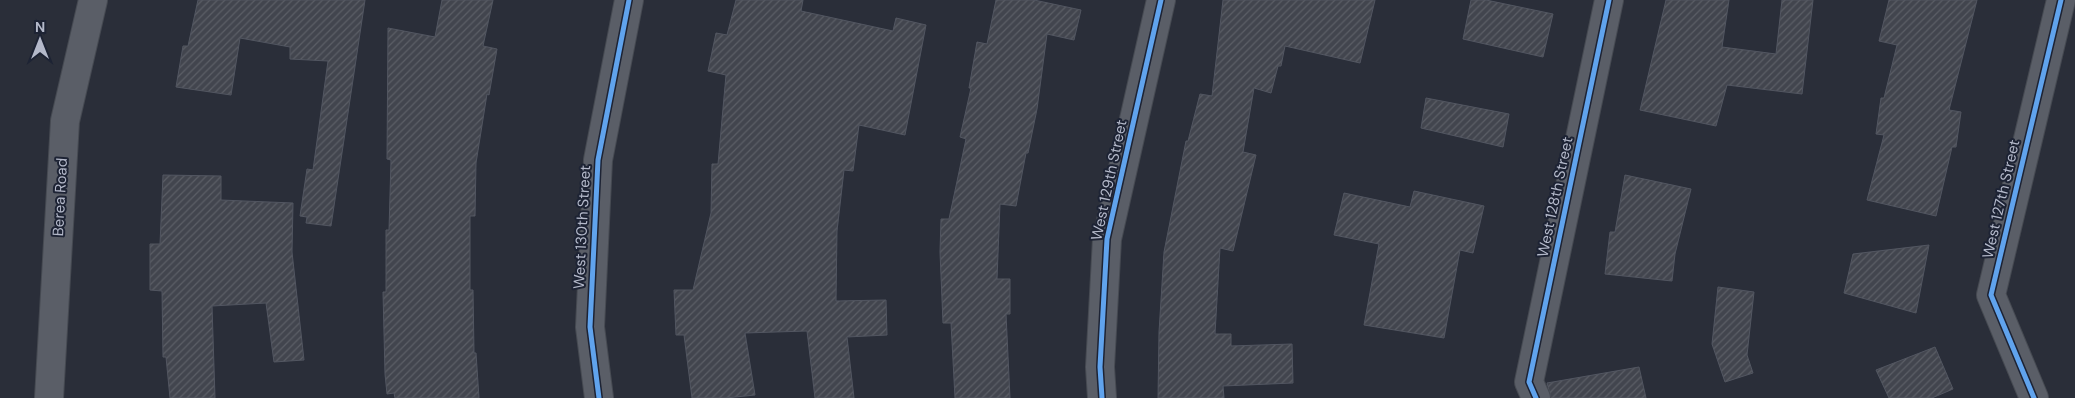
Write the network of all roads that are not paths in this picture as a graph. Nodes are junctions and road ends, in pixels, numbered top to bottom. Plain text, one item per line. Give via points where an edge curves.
1 (93, 0) edge
2 (629, 0) edge
3 (1161, 0) edge
4 (1609, 0) edge
5 (2061, 0) edge
6 (49, 398) edge
7 (599, 398) edge
8 (1102, 398) edge
9 (1536, 398) edge
10 (2034, 398) edge

1 - 6 street, Berea Road via 65,121
2 - 7 street, West 130th Street via 598,160 590,327
3 - 8 street, West 129th Street via 1107,240 1100,367
4 - 9 street, West 128th Street via 1529,382
5 - 10 street, West 127th Street via 1991,295

